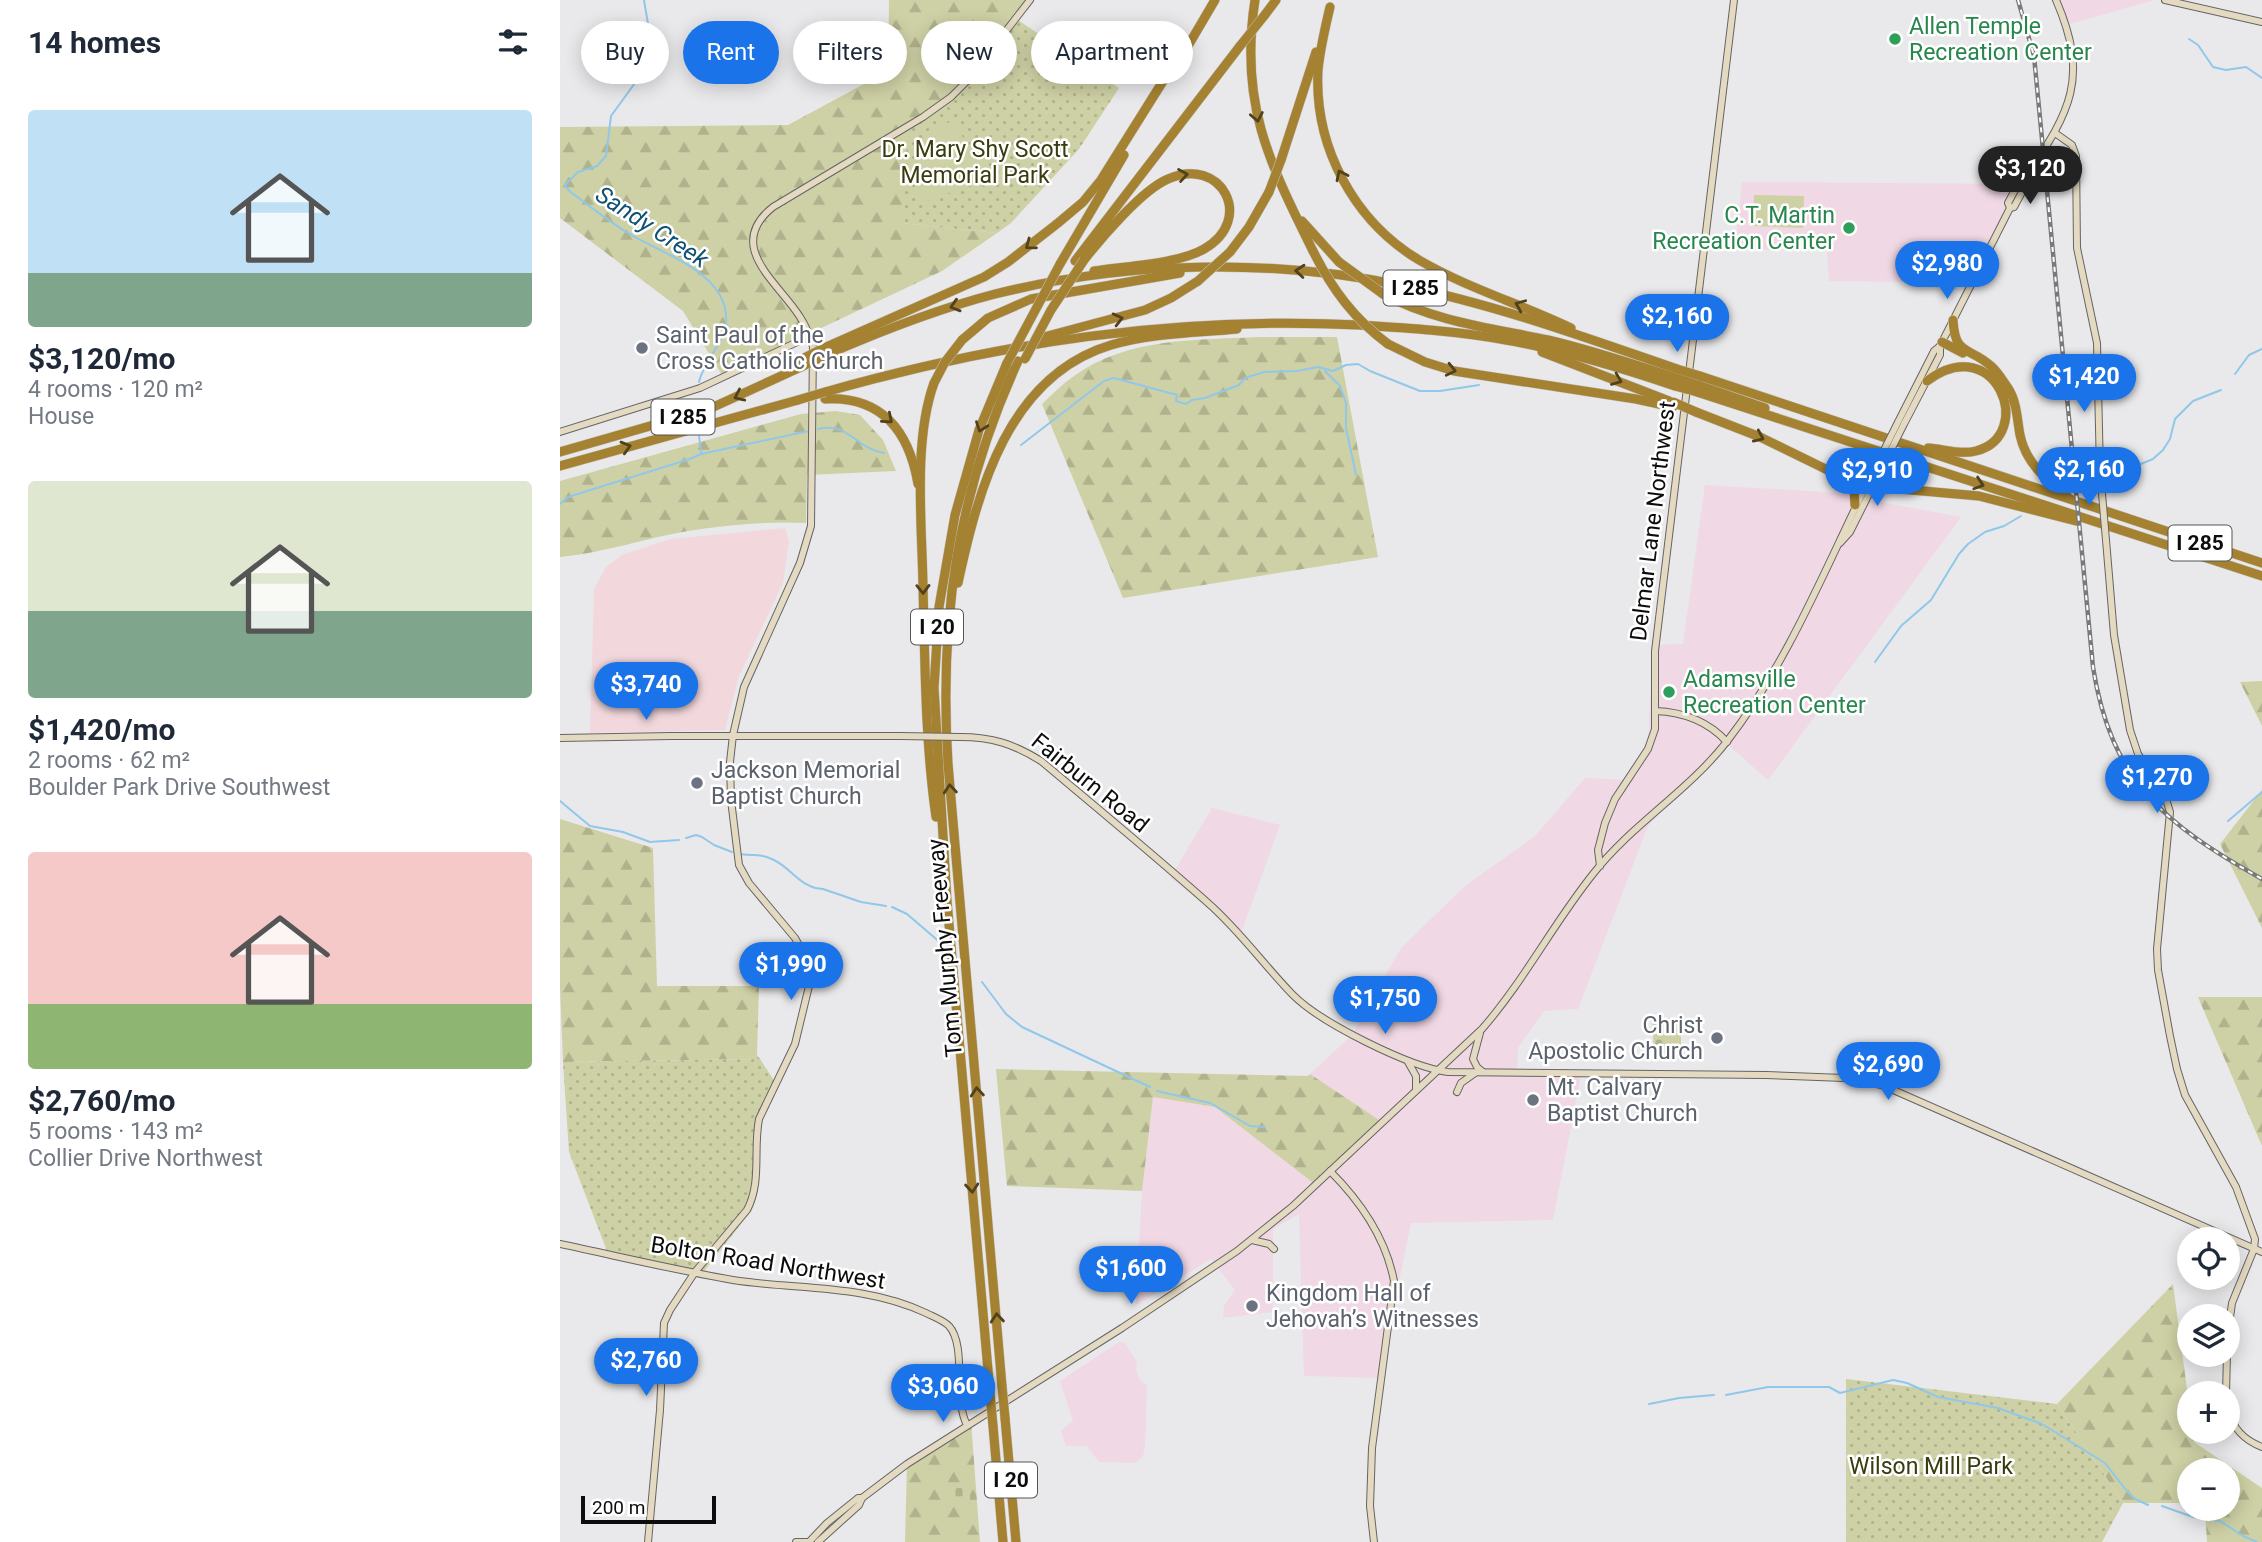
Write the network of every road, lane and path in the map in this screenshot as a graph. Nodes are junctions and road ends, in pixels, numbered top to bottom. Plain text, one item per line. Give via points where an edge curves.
1 (1030, 0) edge
2 (1215, 0) edge
3 (1255, 0) edge
4 (1276, 0) edge
5 (1734, 0) edge
6 (2056, 0) edge
7 (2165, 0) edge
8 (1332, 4) edge
9 (2262, 22) edge
10 (1193, 37) edge
11 (1161, 84) edge
12 (1166, 84) edge
13 (2055, 133) junction
14 (1285, 196) junction
15 (1079, 260) junction
16 (1220, 268) junction
17 (1045, 283) junction
18 (1953, 320) junction
19 (1310, 323) junction
20 (810, 336) junction
21 (1507, 340) junction
22 (1030, 344) junction
23 (1604, 344) junction
24 (1941, 344) junction
25 (826, 351) junction
26 (1022, 360) junction
27 (1981, 369) junction
28 (1676, 377) junction
29 (2001, 380) junction
30 (1927, 381) junction
31 (1698, 385) junction
32 (825, 396) junction
33 (1673, 404) junction
34 (1901, 423) junction
35 (560, 432) edge
36 (1912, 446) junction
37 (560, 452) edge
38 (560, 466) edge
39 (1848, 480) junction
40 (1871, 482) junction
41 (2073, 501) junction
42 (1856, 505) junction
43 (922, 521) junction
44 (2120, 530) junction
45 (1839, 545) junction
46 (2262, 563) edge
47 (2262, 576) edge
48 (958, 583) junction
49 (945, 694) junction
50 (1655, 711) junction
51 (733, 736) junction
52 (936, 736) junction
53 (560, 738) edge
54 (1727, 742) junction
55 (1600, 866) junction
56 (947, 901) junction
57 (1482, 1029) junction
58 (1407, 1060) junction
59 (1435, 1071) junction
60 (1448, 1072) junction
61 (1481, 1073) junction
62 (1416, 1089) junction
63 (1330, 1171) junction
64 (1252, 1240) junction
65 (560, 1244) edge
66 (1274, 1249) dead end
67 (2258, 1251) edge
68 (695, 1272) junction
69 (2233, 1304) edge
70 (967, 1425) junction
71 (2240, 1433) edge
72 (2262, 1447) edge
73 (862, 1498) junction
74 (648, 1542) edge
75 (796, 1542) edge
76 (809, 1542) edge
77 (818, 1542) edge
78 (1003, 1542) edge
79 (1016, 1542) edge
80 (1374, 1542) edge

1 - 20 street via 968,80 942,104 773,207 760,220 752,241 758,262
2 - 10 highway, I 20
3 -> 14 highway via 1251,46 1254,103 1265,148
4 - 15 highway, I 20, bridge
5 - 50 street, Delmar Lane Northwest via 1655,650
6 - 13 street via 2067,26 2073,63 2070,98
7 - 9 street
22 -> 8 highway, bridge via 1145,310 1198,281 1230,253 1269,192
23 -> 8 highway via 1426,263 1392,240 1368,216 1338,170 1320,113 1318,70
11 -> 25 highway via 1097,186 1058,223 984,277
12 -> 52 highway, Tom Murphy Freeway / I 20, bridge via 1007,363 970,457 948,549 935,644
13 - 18 street via 2016,188
13 - 67 street, bridge via 2072,145 2076,156 2077,248 2096,343 2114,635 2130,730 2170,813 2158,970 2185,1095 2236,1187
14 - 28 highway, bridge via 1339,262 1412,308
14 -> 33 highway, bridge via 1342,300 1388,344 1454,371
15 -> 17 highway via 1144,195 1167,179 1187,173 1202,175 1219,185 1228,199 1226,229 1202,250 1182,258
15 - 26 highway, I 20 via 1041,317
16 - 17 highway, I 285 via 1149,270
23 -> 16 highway, I 285 via 1401,285 1305,271
16 - 43 highway, bridge via 1038,297 981,323 962,340 934,383 922,434
17 -> 25 highway, I 285 via 954,306
18 - 24 street
18 - 29 highway via 1959,345 1992,366
19 - 21 highway, I 285 via 1433,330
19 - 22 highway, I 285 via 1162,328
19 - 48 highway via 1124,341 1088,353 1065,367 1028,401 1003,439 981,496
20 - 35 street via 700,388
20 - 51 street via 814,358 811,526 800,563 747,677
21 - 28 highway, I 285
21 -> 33 highway
22 - 32 highway, I 285 via 926,365
23 - 28 highway, I 285
24 - 27 highway
24 - 29 highway via 1983,364
24 - 30 street
24 - 34 street
25 -> 37 highway, I 285, bridge via 709,409
26 - 48 highway via 981,475
26 - 49 highway, Tom Murphy Freeway / I 20 via 981,455 961,532 949,604
27 - 30 highway via 1952,368
27 - 36 highway via 1999,385 2006,403 2004,424 1993,441 1969,452
28 - 31 highway, I 285, bridge
28 - 31 highway, I 285, bridge
29 - 41 highway via 2014,400 2030,459 2042,476
30 - 34 street
31 - 36 highway, I 285
31 -> 44 highway, I 285
38 -> 32 highway, I 285, bridge
32 -> 43 highway via 865,404 898,428 914,464
33 -> 39 highway, bridge via 1760,437
34 - 40 street, bridge
36 - 41 highway, I 285
39 - 40 highway
39 - 42 highway
40 - 42 street
40 - 44 highway via 1889,488 1979,496
40 - 45 street via 1850,532
41 - 46 highway, I 285
42 - 45 street
43 -> 56 highway via 926,708
44 - 47 highway, I 285
45 - 54 street via 1776,669
48 - 49 highway
79 -> 49 highway, Tom Murphy Freeway / I 20, bridge
50 - 54 street via 1702,721
50 - 55 street, Delmar Lane Northwest via 1652,741 1605,823 1598,850
51 - 52 street, Fairburn Road, bridge
51 - 53 street, Fairburn Road
51 - 68 street via 730,781 739,864 749,884 794,938 806,958 810,978 795,1044 758,1119 753,1200
52 - 56 highway, Tom Murphy Freeway / I 20
52 - 58 street, Fairburn Road, bridge via 991,738 1041,761 1217,911 1303,1004
54 - 55 street
55 - 57 street
56 -> 78 highway, Tom Murphy Freeway / I 20, bridge
57 - 59 street
57 - 61 street via 1473,1059
58 - 59 street, Fairburn Road
58 - 62 street via 1416,1076
59 - 60 street, Fairburn Road
59 - 62 street
60 - 61 street, Fairburn Road
60 - 61 street via 1457,1091 1466,1078
61 - 67 street, Fairburn Road via 1863,1079
62 - 63 street
63 - 64 street
63 - 80 street via 1360,1204 1391,1266 1394,1295 1370,1472
64 - 66 street
64 - 70 street
65 - 68 street, Bolton Road Northwest
67 - 69 street
68 - 70 street, Bolton Road Northwest via 892,1299 944,1322 954,1333
68 - 74 street via 664,1323
70 - 73 street
71 - 72 street
73 - 76 street via 838,1513
73 - 77 street
75 - 76 street

